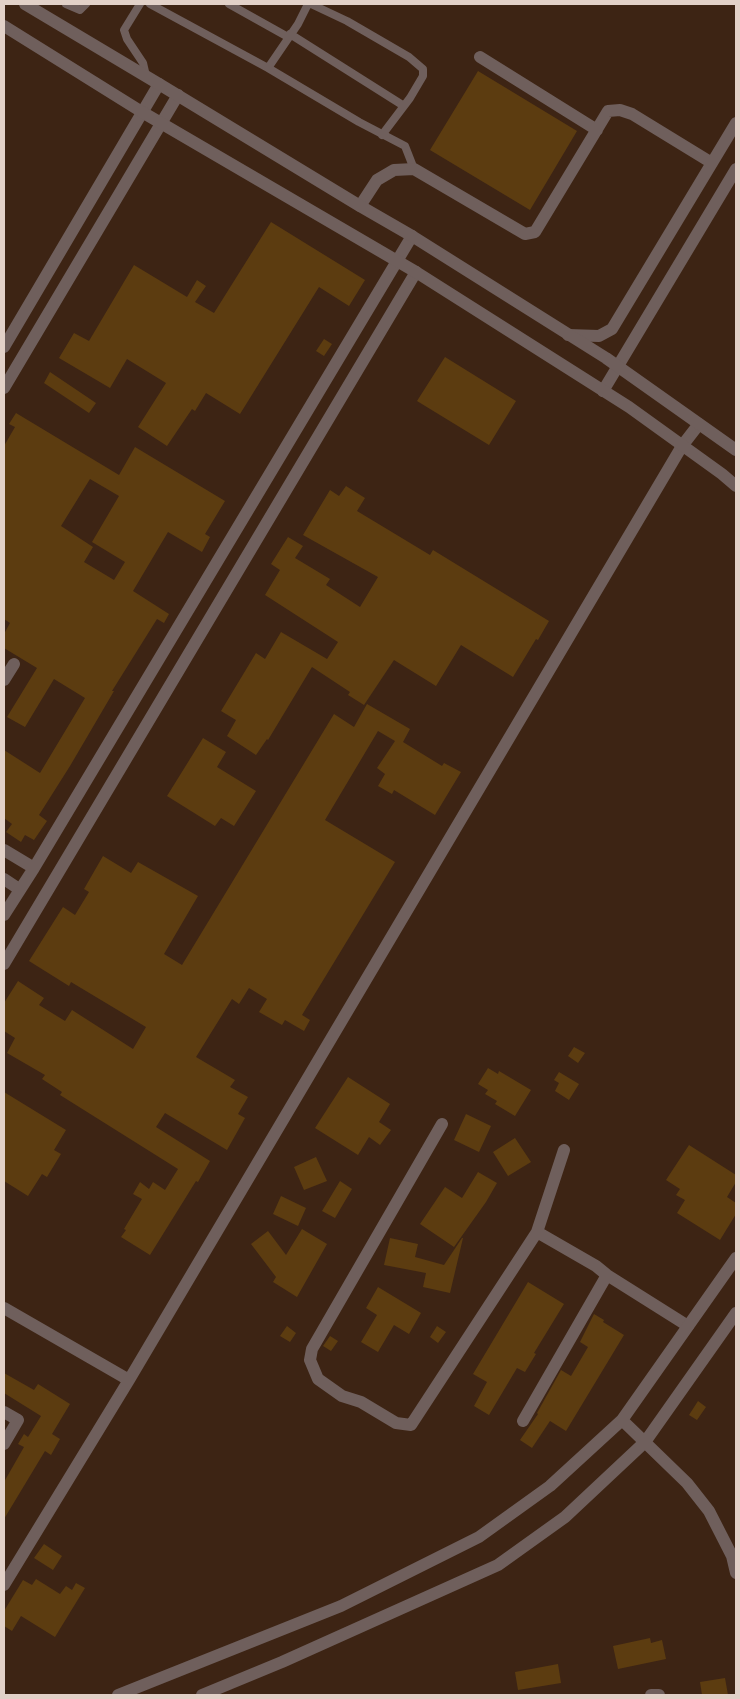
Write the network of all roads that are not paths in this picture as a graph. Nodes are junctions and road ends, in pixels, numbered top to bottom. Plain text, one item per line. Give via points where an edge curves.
1 (24, 4) edge
2 (66, 4) edge
3 (86, 4) edge
4 (140, 4) edge
5 (150, 4) edge
6 (168, 4) edge
7 (229, 4) edge
8 (310, 4) edge
9 (163, 12) junction
10 (4, 26) edge
11 (289, 36) junction
12 (480, 57) dead end
13 (268, 68) junction
14 (146, 76) junction
15 (159, 84) junction
16 (178, 95) junction
17 (404, 106) junction
18 (142, 112) junction
19 (161, 123) junction
20 (736, 123) edge
21 (597, 130) junction
22 (382, 135) junction
23 (712, 163) junction
24 (414, 169) junction
25 (736, 169) edge
26 (360, 206) junction
27 (412, 236) junction
28 (397, 260) junction
29 (416, 272) junction
30 (568, 335) junction
31 (4, 347) edge
32 (618, 366) junction
33 (4, 388) edge
34 (603, 390) junction
35 (699, 424) junction
36 (682, 446) junction
37 (736, 450) edge
38 (736, 486) edge
39 (14, 664) dead end
40 (4, 680) edge
41 (4, 850) edge
42 (34, 868) junction
43 (4, 879) edge
44 (19, 889) junction
45 (4, 915) edge
46 (4, 964) edge
47 (442, 1124) dead end
48 (564, 1150) dead end
49 (536, 1232) junction
50 (736, 1258) edge
51 (607, 1275) junction
52 (4, 1308) edge
53 (736, 1313) edge
54 (688, 1326) junction
55 (129, 1380) junction
56 (4, 1412) edge
57 (622, 1420) junction
58 (524, 1421) dead end
59 (645, 1442) junction
60 (4, 1444) edge
61 (736, 1573) edge
62 (4, 1585) edge
63 (118, 1695) edge
64 (202, 1695) edge
65 (651, 1695) edge
66 (659, 1695) edge

1 - 14 street
2 - 3 lane via 80,10
4 - 14 lane via 124,30 143,63
5 - 9 lane
6 - 9 lane
7 - 11 lane
8 - 11 lane
8 - 17 lane via 420,64 424,69 423,76
9 - 13 lane
10 - 18 street
11 - 13 lane
11 - 17 lane
12 - 21 street
13 - 22 lane
14 - 15 street
15 - 16 street
15 - 18 street
16 - 19 street
16 - 26 street
17 - 22 lane
18 - 19 street
18 - 31 street
19 - 28 street
19 - 33 street
20 - 23 street
21 - 23 street via 608,112 620,110 632,114
21 - 24 street via 535,232 525,234
22 - 24 lane via 404,146
23 - 30 street via 612,329 599,336
24 - 26 street via 394,170 377,180
25 - 32 street
26 - 27 street
27 - 28 street
27 - 30 street
28 - 29 street
28 - 42 street
29 - 34 street
29 - 46 street
30 - 32 street
32 - 34 street
32 - 35 street
34 - 36 street
35 - 36 street
35 - 37 street
36 - 38 street
36 - 55 street
39 - 40 street
41 - 42 street
42 - 44 street
43 - 44 street
44 - 45 street
47 - 49 street via 312,1349 310,1360 318,1379 342,1396 361,1402 396,1423 411,1425
48 - 49 street
49 - 51 street
50 - 54 street
51 - 54 street
51 - 58 street
52 - 55 street
53 - 59 street
54 - 57 street
55 - 62 street
56 - 60 street via 18,1420
57 - 59 street
57 - 63 street via 550,1486 479,1537 341,1606
59 - 61 street via 687,1483 709,1511 732,1556
59 - 64 street via 565,1517 498,1565
65 - 66 street

